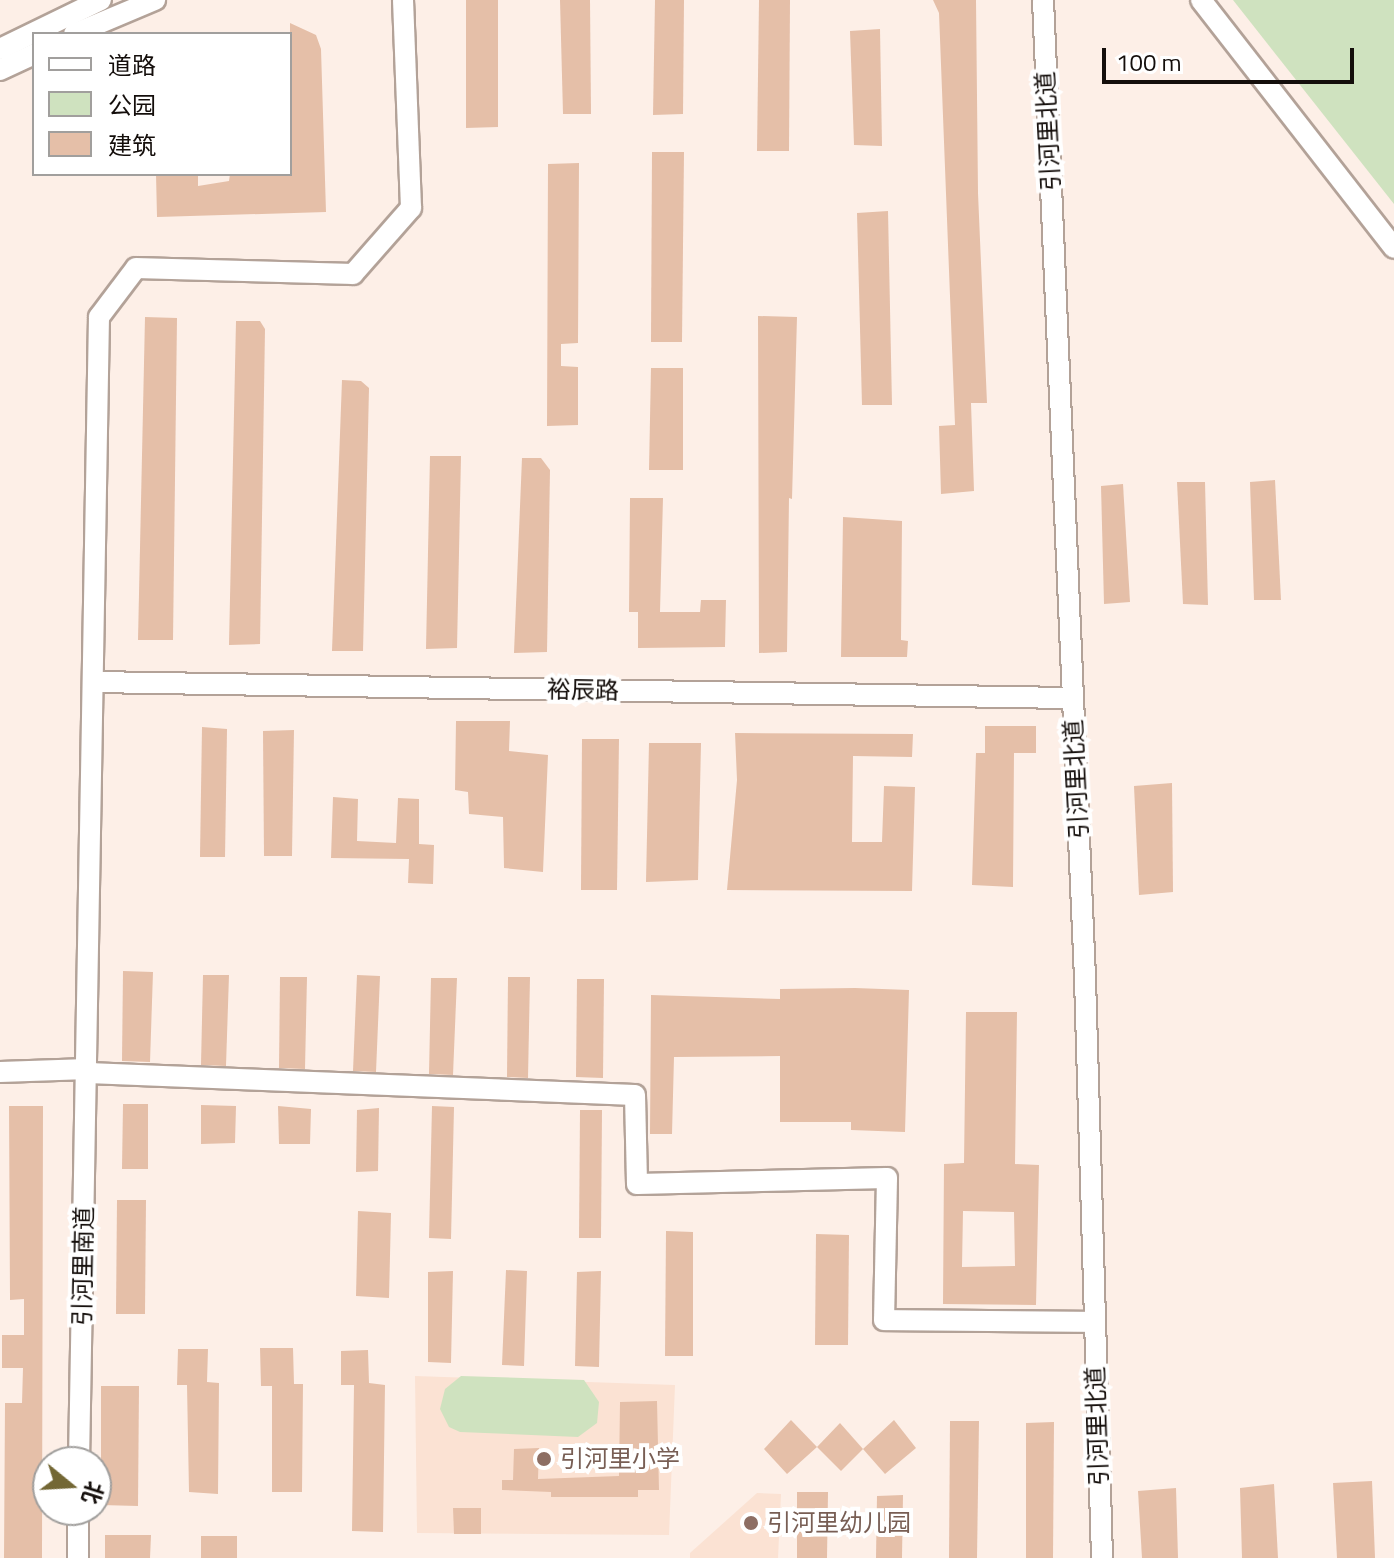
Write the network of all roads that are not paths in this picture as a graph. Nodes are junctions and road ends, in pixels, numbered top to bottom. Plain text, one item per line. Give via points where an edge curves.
1 (101, 0) edge
2 (155, 0) edge
3 (403, 0) edge
4 (1043, 0) edge
5 (1201, 0) edge
6 (35, 32) edge
7 (79, 32) edge
8 (32, 33) edge
9 (0, 49) edge
10 (32, 55) edge
11 (0, 70) edge
12 (1394, 248) edge
13 (93, 682) junction
14 (1072, 698) junction
15 (0, 1072) edge
16 (88, 1073) junction
17 (0, 1078) edge
18 (1094, 1322) junction
19 (79, 1446) edge
20 (78, 1526) edge
21 (78, 1558) edge
22 (1102, 1558) edge

1 - 6 street
2 - 7 street
3 - 13 street, 引河里南道 via 411,208 353,274 136,268 99,317
4 - 14 street, 引河里北道
5 - 12 street
8 - 9 street
10 - 11 street
13 - 14 street, 裕辰路
13 - 16 street, 引河里南道
14 - 18 street, 引河里北道
15 - 16 street
16 - 17 street
16 - 18 street via 635,1095 637,1184 887,1178 884,1320
16 - 19 street, 引河里南道
18 - 22 street, 引河里北道
20 - 21 street

